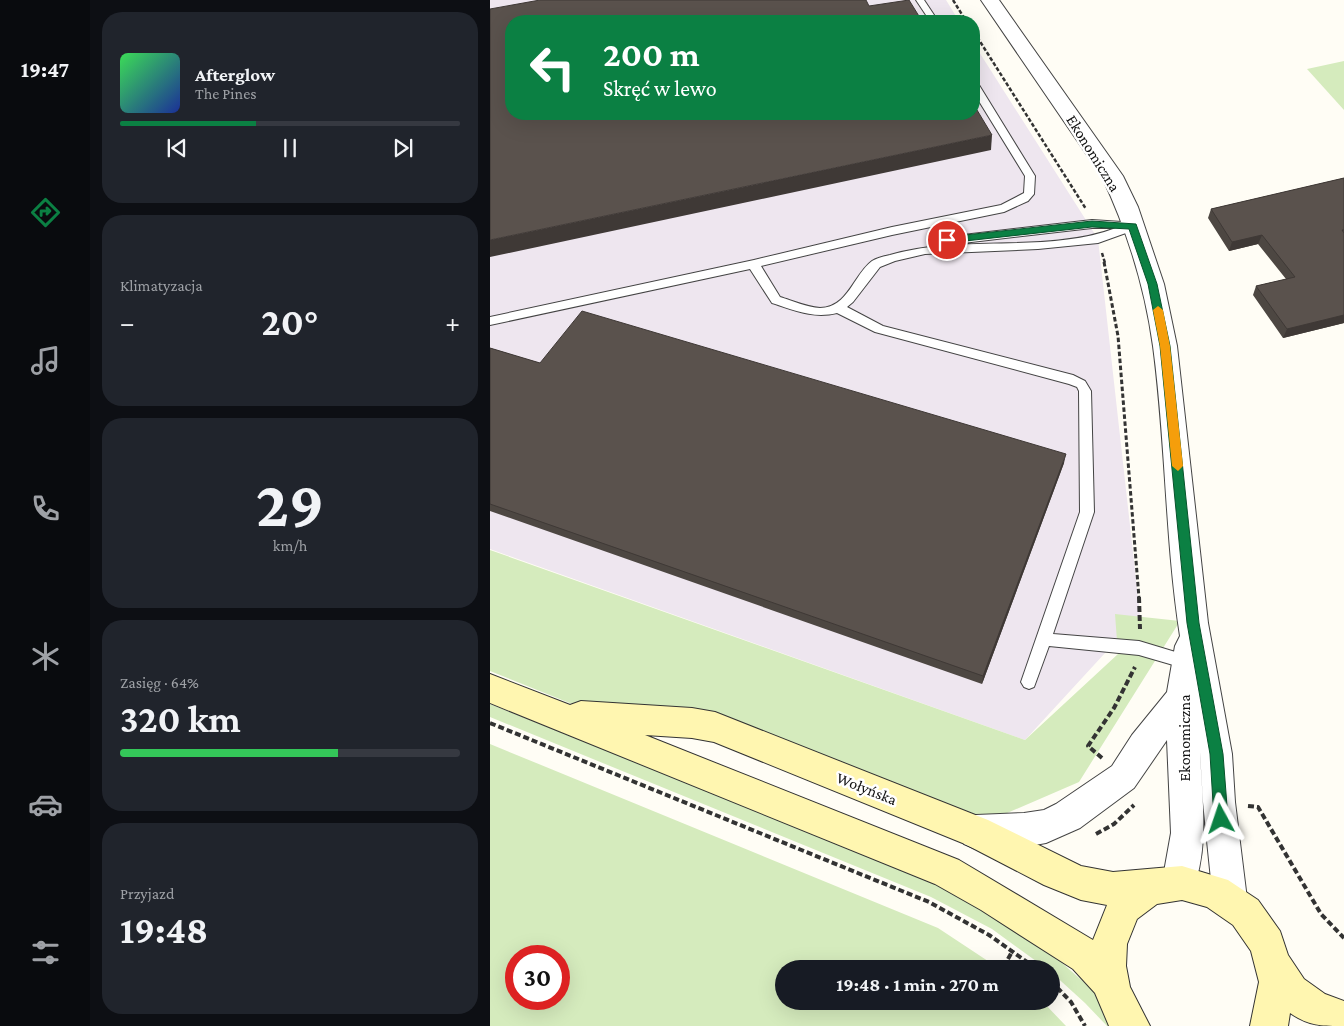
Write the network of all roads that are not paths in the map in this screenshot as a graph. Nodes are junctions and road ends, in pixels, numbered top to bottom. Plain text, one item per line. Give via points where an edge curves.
1 (920, 0) edge
2 (990, 0) edge
3 (930, 15) edge
4 (980, 95) edge
5 (1133, 226) junction
6 (925, 250) junction
7 (754, 264) junction
8 (838, 308) junction
9 (490, 321) edge
10 (1193, 623) junction
11 (1044, 638) junction
12 (1187, 662) junction
13 (1029, 682) dead end
14 (490, 688) edge
15 (1182, 698) junction
16 (557, 715) junction
17 (976, 832) junction
18 (1174, 883) junction
19 (1230, 899) junction
20 (1275, 967) junction
21 (1111, 984) junction
22 (1344, 1020) edge
23 (1131, 1026) edge
24 (1269, 1026) edge

1 - 3 lane
2 - 5 street, Ekonomiczna via 1112,176
4 - 7 lane via 1030,176 1029,194 1024,199 1004,208
5 - 6 lane via 1098,239
5 - 6 lane via 1092,224 947,240
5 - 10 street, Ekonomiczna via 1152,284 1165,346
6 - 8 lane via 876,264 856,292
7 - 8 lane via 776,300 811,311
7 - 9 lane
8 - 11 lane via 879,329 1081,384 1085,391 1087,512
10 - 12 street, Ekonomiczna
10 - 19 street, Ekonomiczna via 1216,754
11 - 12 lane via 1139,648
11 - 13 lane
12 - 15 street, Ekonomiczna
14 - 16 main road, Wołyńska
15 - 17 street via 1143,746 1123,777 1068,816 1046,826 1024,830
15 - 18 street, Ekonomiczna via 1188,832 1184,869
16 - 17 main road, Wołyńska via 692,723 715,728
16 - 21 main road, Wołyńska via 946,872 1086,956
17 - 18 main road, Wołyńska via 1081,883 1112,889
18 - 19 main road via 1210,888
18 - 21 main road via 1143,892 1132,900 1116,923 1108,952
19 - 20 main road via 1259,928
20 - 22 main road via 1291,992 1312,1007
20 - 24 main road via 1278,989
21 - 23 main road

